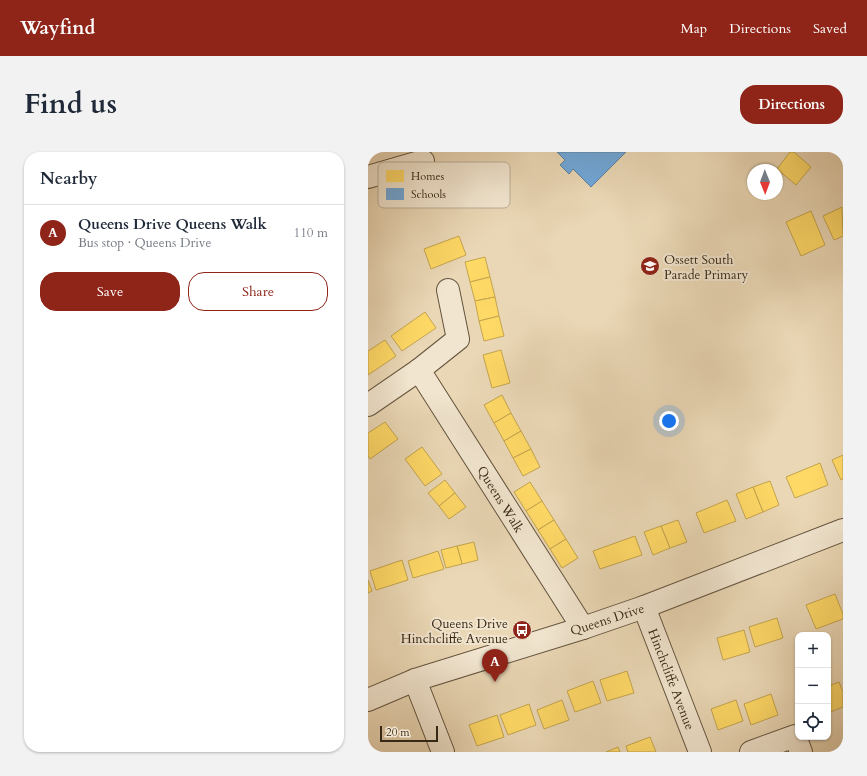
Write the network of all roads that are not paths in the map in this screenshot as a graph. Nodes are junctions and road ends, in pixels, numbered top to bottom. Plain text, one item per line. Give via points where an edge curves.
1 (378, 175) edge
2 (368, 177) edge
3 (448, 290) dead end
4 (419, 370) junction
5 (368, 405) edge
6 (843, 530) edge
7 (644, 607) junction
8 (582, 628) junction
9 (415, 680) junction
10 (368, 700) edge
11 (798, 744) edge
12 (443, 752) edge
13 (700, 752) edge
14 (751, 752) edge

1 - 2 street
3 - 4 street via 458,339
4 - 5 street
4 - 8 street, Queens Walk
6 - 7 street, Queens Drive
7 - 8 street, Queens Drive
7 - 13 street, Hinchcliffe Avenue
8 - 9 street, Queens Drive
9 - 10 street, Queens Drive
9 - 12 street
11 - 14 street

